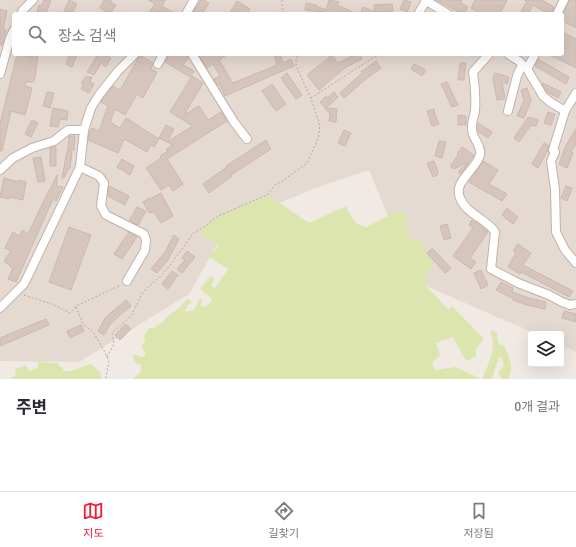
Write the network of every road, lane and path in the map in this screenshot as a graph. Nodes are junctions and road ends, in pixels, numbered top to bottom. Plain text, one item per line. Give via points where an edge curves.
1 (33, 0) edge
2 (194, 0) edge
3 (282, 0) edge
4 (425, 0) edge
5 (564, 0) edge
6 (22, 12) edge
7 (187, 12) edge
8 (284, 12) edge
9 (419, 12) edge
10 (445, 12) edge
11 (558, 12) edge
12 (12, 34) edge
13 (133, 56) edge
14 (162, 56) edge
15 (193, 56) edge
16 (298, 56) edge
17 (376, 56) edge
18 (487, 56) edge
19 (511, 56) edge
20 (533, 56) edge
21 (158, 64) dead end
22 (524, 67) junction
23 (0, 74) edge
24 (576, 93) edge
25 (310, 99) junction
26 (508, 111) dead end
27 (565, 111) junction
28 (84, 130) junction
29 (247, 139) dead end
30 (80, 167) junction
31 (0, 170) edge
32 (576, 263) edge
33 (127, 281) joint
34 (15, 293) junction
35 (576, 304) edge
36 (76, 306) junction
37 (0, 308) edge
38 (107, 357) junction
39 (104, 379) edge

1 - 6 street
2 - 7 street
3 - 8 path
4 - 9 street
4 - 10 street
5 - 11 street
12 - 23 street
13 - 28 street via 99,95 91,108
14 - 21 street
15 - 29 street
16 - 25 path via 296,66
17 - 25 path
18 - 35 street via 473,72 476,92 472,130 480,154 477,162 461,182 460,198 495,232 491,268 562,302
19 - 22 street
20 - 22 street
22 - 26 street via 517,76
22 - 27 street via 543,96
24 - 27 street
25 - 38 path via 320,125 318,139 307,163 276,184 267,195 218,216 193,234 164,273 143,292 131,316 112,333 114,344
27 - 32 street via 551,161 555,189 556,232 565,250
28 - 30 street
28 - 31 street via 68,130 54,141 13,158
30 - 33 street via 99,176 104,183 101,206 106,215 144,234 145,250
30 - 34 street via 24,284
33 - 36 path
34 - 36 path via 52,304 70,313
34 - 37 street
36 - 38 path via 83,324 93,332
38 - 39 path via 109,362

